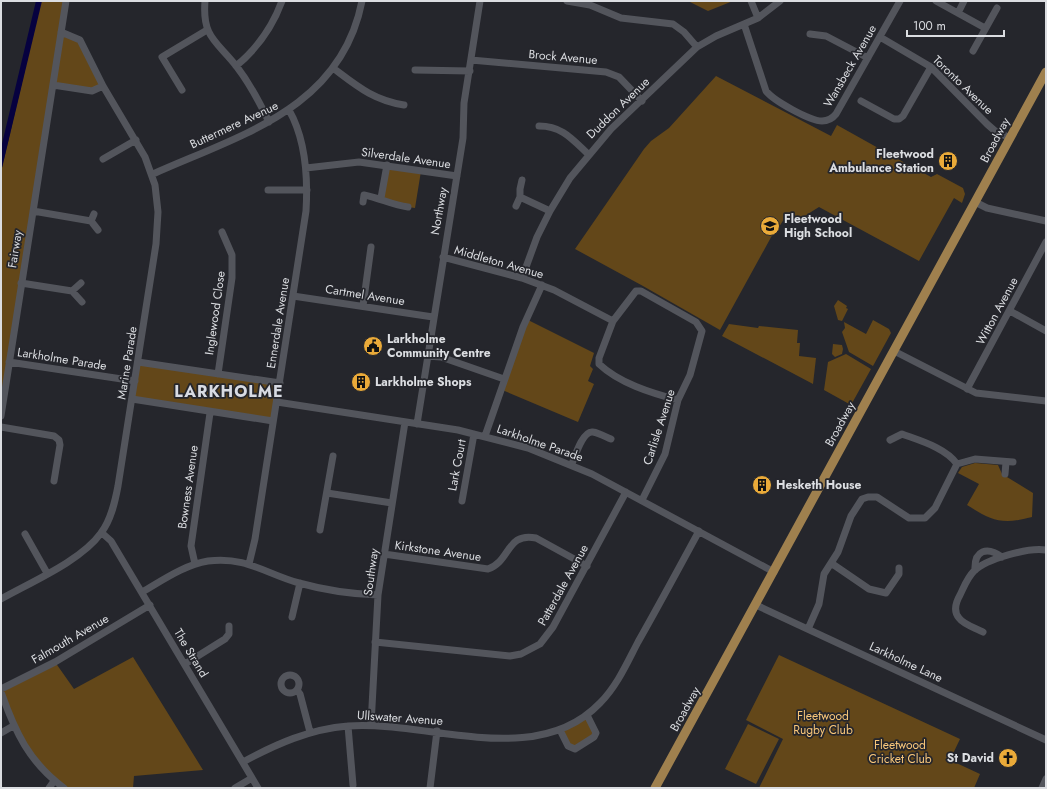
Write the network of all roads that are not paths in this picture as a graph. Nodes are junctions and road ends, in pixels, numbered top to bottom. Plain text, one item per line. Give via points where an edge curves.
1 (66, 1) edge
2 (205, 1) edge
3 (282, 1) edge
4 (362, 1) edge
5 (480, 1) edge
6 (567, 1) edge
7 (751, 1) edge
8 (780, 1) edge
9 (900, 1) edge
10 (936, 1) edge
11 (964, 1) edge
12 (997, 8) dead end
13 (958, 13) junction
14 (758, 18) junction
15 (744, 24) junction
16 (985, 28) junction
17 (207, 30) junction
18 (61, 32) junction
19 (810, 34) dead end
20 (880, 37) junction
21 (698, 47) junction
22 (973, 51) dead end
23 (868, 58) junction
24 (471, 60) junction
25 (236, 66) junction
26 (931, 67) junction
27 (333, 68) junction
28 (415, 70) dead end
29 (470, 71) junction
30 (1046, 72) edge
31 (53, 85) junction
32 (103, 86) junction
33 (182, 90) dead end
34 (642, 101) junction
35 (861, 101) dead end
36 (404, 105) dead end
37 (289, 110) junction
38 (269, 122) junction
39 (539, 126) dead end
40 (1010, 138) junction
41 (136, 140) junction
42 (588, 154) junction
43 (103, 159) dead end
44 (387, 165) junction
45 (306, 168) junction
46 (153, 174) junction
47 (456, 176) junction
48 (522, 180) dead end
49 (268, 190) dead end
50 (307, 190) junction
51 (520, 197) junction
52 (380, 198) junction
53 (363, 202) dead end
54 (975, 202) junction
55 (516, 206) dead end
56 (408, 207) dead end
57 (33, 210) junction
58 (550, 211) junction
59 (94, 214) dead end
60 (91, 221) junction
61 (1046, 221) edge
62 (98, 230) dead end
63 (222, 232) dead end
64 (1046, 242) edge
65 (371, 247) dead end
66 (443, 257) junction
67 (522, 278) junction
68 (82, 282) dead end
69 (21, 283) junction
70 (542, 285) junction
71 (72, 291) junction
72 (293, 296) junction
73 (82, 302) dead end
74 (363, 306) junction
75 (1010, 311) junction
76 (433, 317) junction
77 (613, 321) junction
78 (1046, 331) edge
79 (894, 351) junction
80 (428, 356) junction
81 (9, 362) junction
82 (138, 362) junction
83 (218, 374) junction
84 (504, 379) junction
85 (135, 381) junction
86 (280, 383) junction
87 (967, 389) junction
88 (132, 399) junction
89 (678, 400) junction
90 (277, 402) junction
91 (1046, 402) edge
92 (210, 412) junction
93 (1, 416) edge
94 (273, 421) junction
95 (405, 422) junction
96 (418, 424) junction
97 (1, 427) edge
98 (474, 434) junction
99 (485, 436) junction
100 (611, 440) dead end
101 (890, 440) dead end
102 (333, 456) dead end
103 (572, 464) junction
104 (957, 464) junction
105 (1005, 474) dead end
106 (54, 481) dead end
107 (626, 492) junction
108 (327, 493) junction
109 (642, 500) junction
110 (462, 501) dead end
111 (392, 503) junction
112 (320, 530) dead end
113 (699, 531) junction
114 (102, 533) junction
115 (25, 534) dead end
116 (1046, 550) edge
117 (384, 554) junction
118 (1002, 558) junction
119 (830, 563) junction
120 (195, 564) junction
121 (249, 564) junction
122 (587, 566) junction
123 (899, 568) dead end
124 (975, 570) junction
125 (774, 572) junction
126 (47, 573) junction
127 (300, 583) junction
128 (142, 592) junction
129 (378, 595) junction
130 (1, 599) edge
131 (756, 605) junction
132 (150, 606) junction
133 (292, 617) dead end
134 (229, 626) dead end
135 (808, 629) junction
136 (983, 632) dead end
137 (375, 642) junction
138 (185, 664) junction
139 (1, 690) edge
140 (297, 690) dead end
141 (587, 714) junction
142 (371, 725) junction
143 (13, 726) junction
144 (348, 726) junction
145 (560, 730) junction
146 (437, 731) junction
147 (310, 732) junction
148 (1, 733) edge
149 (1046, 740) edge
150 (243, 762) junction
151 (252, 778) junction
152 (1046, 779) edge
153 (54, 781) junction
154 (353, 785) dead end
155 (49, 788) edge
156 (64, 788) edge
157 (235, 788) edge
158 (258, 788) edge
159 (430, 788) edge
160 (655, 788) edge
161 (1042, 788) edge

1 - 18 street
2 - 17 street
3 - 25 street via 267,34 249,56
4 - 27 street, Buttermere Avenue via 351,36
5 - 24 street, Northway
6 - 21 street via 590,5 621,18 673,24
7 - 14 street
8 - 14 street, Duddon Avenue
9 - 20 street, Wansbeck Avenue
10 - 13 street
11 - 13 street
12 - 16 street
13 - 16 street
14 - 15 street, Duddon Avenue
15 - 21 street, Duddon Avenue
15 - 23 street, Wansbeck Avenue via 766,91 817,121 828,120 836,114
16 - 22 street
17 - 25 street via 218,47
17 - 33 street via 162,57
18 - 31 street
18 - 32 street, Marine Parade via 80,40
19 - 23 street via 826,36
20 - 23 street, Wansbeck Avenue
20 - 26 street, Toronto Avenue
21 - 34 street, Duddon Avenue
24 - 29 street, Northway
24 - 34 street, Brock Avenue via 614,74
25 - 38 street
26 - 35 street via 899,119 894,119
26 - 40 street, Toronto Avenue via 987,124
27 - 36 street via 377,99
27 - 37 street, Buttermere Avenue via 315,89
28 - 29 street
29 - 47 street, Northway
30 - 40 main road, Broadway
31 - 32 street via 92,91
31 - 57 street, Fairway
32 - 41 street, Marine Parade
34 - 42 street, Duddon Avenue
37 - 38 street, Buttermere Avenue
37 - 45 street, Ennerdale Avenue via 296,125
38 - 46 street, Buttermere Avenue
39 - 42 street via 559,129
40 - 54 main road, Broadway
41 - 43 street
41 - 46 street, Marine Parade
42 - 58 street, Duddon Avenue
44 - 45 street, Silverdale Avenue via 359,162
44 - 47 street, Silverdale Avenue
44 - 52 street
45 - 50 street, Ennerdale Avenue
46 - 82 street, Marine Parade via 158,228
47 - 66 street, Northway
48 - 51 street
49 - 50 street
50 - 72 street, Ennerdale Avenue via 305,222
51 - 55 street
51 - 58 street
52 - 53 street via 364,195
52 - 56 street
54 - 61 street via 987,208
54 - 79 main road, Broadway
57 - 60 street
57 - 69 street, Fairway
58 - 67 street, Duddon Avenue
59 - 60 street
60 - 62 street
63 - 83 street, Inglewood Close via 232,255 232,278
64 - 75 street, Witton Avenue
65 - 74 street
66 - 67 street, Middleton Avenue
66 - 76 street, Northway
67 - 70 street, Middleton Avenue
68 - 71 street
69 - 71 street
69 - 81 street, Fairway
70 - 77 street, Middleton Avenue
70 - 84 street
71 - 73 street
72 - 74 street, Cartmel Avenue
72 - 86 street, Ennerdale Avenue
74 - 76 street, Cartmel Avenue
75 - 78 street
75 - 87 street, Witton Avenue
76 - 80 street, Northway
77 - 89 street via 599,364 639,387
77 - 89 street, Carlisle Avenue via 636,291 641,291 700,326 701,337 690,375
79 - 87 street
79 - 125 main road, Broadway
80 - 84 street via 441,357
80 - 96 street, Northway
81 - 85 street, Larkholme Parade
81 - 93 street, Fairway
82 - 83 street
82 - 85 street, Marine Parade
83 - 86 street
84 - 99 street
85 - 88 street, Marine Parade
86 - 90 street, Ennerdale Avenue
87 - 91 street via 976,393
88 - 92 street
88 - 114 street, Marine Parade via 115,500
89 - 109 street, Carlisle Avenue via 665,454
90 - 94 street, Ennerdale Avenue
90 - 95 street, Larkholme Parade
92 - 94 street
92 - 120 street, Bowness Avenue via 191,546
94 - 121 street, Ennerdale Avenue
95 - 96 street, Larkholme Parade
95 - 111 street, Southway
96 - 98 street, Larkholme Parade
97 - 106 street via 54,436 59,440
98 - 99 street, Larkholme Parade
98 - 110 street, Lark Court
99 - 103 street, Larkholme Parade
100 - 103 street via 588,432
101 - 104 street via 901,430 943,449
102 - 108 street
103 - 107 street, Larkholme Parade
104 - 105 street via 975,459 1009,462
104 - 119 street via 935,508 925,518 909,518 877,497 862,499 851,516 842,543
107 - 109 street, Larkholme Parade
107 - 122 street, Patterdale Avenue
108 - 111 street
108 - 112 street
109 - 113 street, Larkholme Parade
111 - 117 street, Southway
113 - 125 street, Larkholme Parade
113 - 141 street, Ullswater Avenue via 617,682 600,704
114 - 126 street, Marine Parade via 78,556
114 - 128 street, The Strand via 111,541
115 - 126 street
116 - 118 street via 1034,549
117 - 122 street, Kirkstone Avenue via 488,569 503,560 516,540 529,537 536,538
117 - 129 street, Southway
118 - 124 street
118 - 124 street via 995,552 981,552 976,558
119 - 123 street via 869,589 886,593
119 - 135 street via 824,574 819,604
120 - 121 street via 222,560
120 - 128 street via 168,576
121 - 127 street
122 - 137 street, Patterdale Avenue via 547,637 540,644 521,654 500,656
124 - 136 street via 959,597 956,613 960,619
125 - 131 main road, Broadway
126 - 130 street, Marine Parade
127 - 129 street
127 - 133 street
128 - 132 street, The Strand
129 - 137 street, Southway
131 - 135 street, Larkholme Lane
131 - 160 main road, Broadway
132 - 138 street, The Strand
132 - 139 street, Falmouth Avenue via 55,662
134 - 138 street via 225,639
135 - 149 street, Larkholme Lane
137 - 142 street, Southway
138 - 150 street, The Strand
139 - 143 street
140 - 147 street
141 - 145 street, Ullswater Avenue
141 - 145 street via 596,733 594,737 575,748 568,746
142 - 144 street, Ullswater Avenue
142 - 146 street, Ullswater Avenue
143 - 148 street
143 - 153 street via 30,754
144 - 147 street, Ullswater Avenue
144 - 154 street
145 - 146 street, Ullswater Avenue via 542,736 507,739
146 - 159 street
147 - 150 street, Ullswater Avenue via 281,742
150 - 151 street, The Strand
151 - 157 street
151 - 158 street, The Strand
152 - 161 street
153 - 155 street
153 - 156 street

